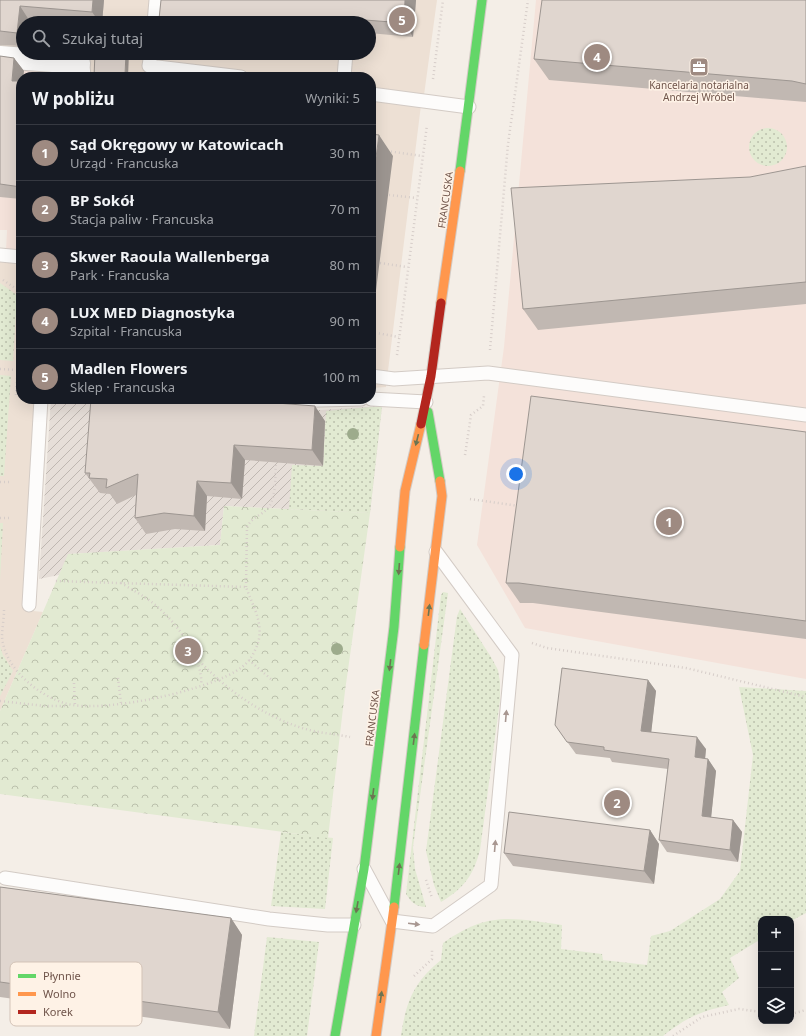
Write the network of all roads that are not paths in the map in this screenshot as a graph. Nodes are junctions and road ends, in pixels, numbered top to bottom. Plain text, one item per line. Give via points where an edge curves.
1 (156, 0) edge
2 (482, 0) edge
3 (155, 16) edge
4 (0, 58) edge
5 (150, 60) edge
6 (345, 60) edge
7 (81, 70) edge
8 (199, 72) edge
9 (344, 72) edge
10 (376, 95) edge
11 (469, 107) junction
12 (0, 255) edge
13 (16, 257) edge
14 (431, 376) junction
15 (376, 377) edge
16 (376, 398) edge
17 (426, 402) junction
18 (41, 404) edge
19 (806, 415) edge
20 (436, 552) junction
21 (29, 605) dead end
22 (364, 869) junction
23 (5, 878) dead end
24 (392, 921) junction
25 (354, 925) junction
26 (335, 1036) edge
27 (376, 1036) edge

1 - 3 lane
2 - 11 street, FRANCUSKA
4 - 7 street
5 - 8 lane via 149,66
6 - 9 lane
10 - 11 lane
11 - 14 street, FRANCUSKA
12 - 13 lane
14 - 15 lane via 394,379
14 - 17 street, FRANCUSKA
14 - 19 lane via 488,373
16 - 17 lane
17 - 20 street, FRANCUSKA via 442,496
17 -> 22 street, FRANCUSKA via 405,491 394,627
18 - 21 lane
24 -> 20 street, FRANCUSKA
24 -> 20 lane via 433,926 491,885 512,655
22 - 24 lane
22 -> 25 street, FRANCUSKA
23 - 25 lane via 269,919
27 -> 24 street, FRANCUSKA
25 - 26 street, FRANCUSKA

